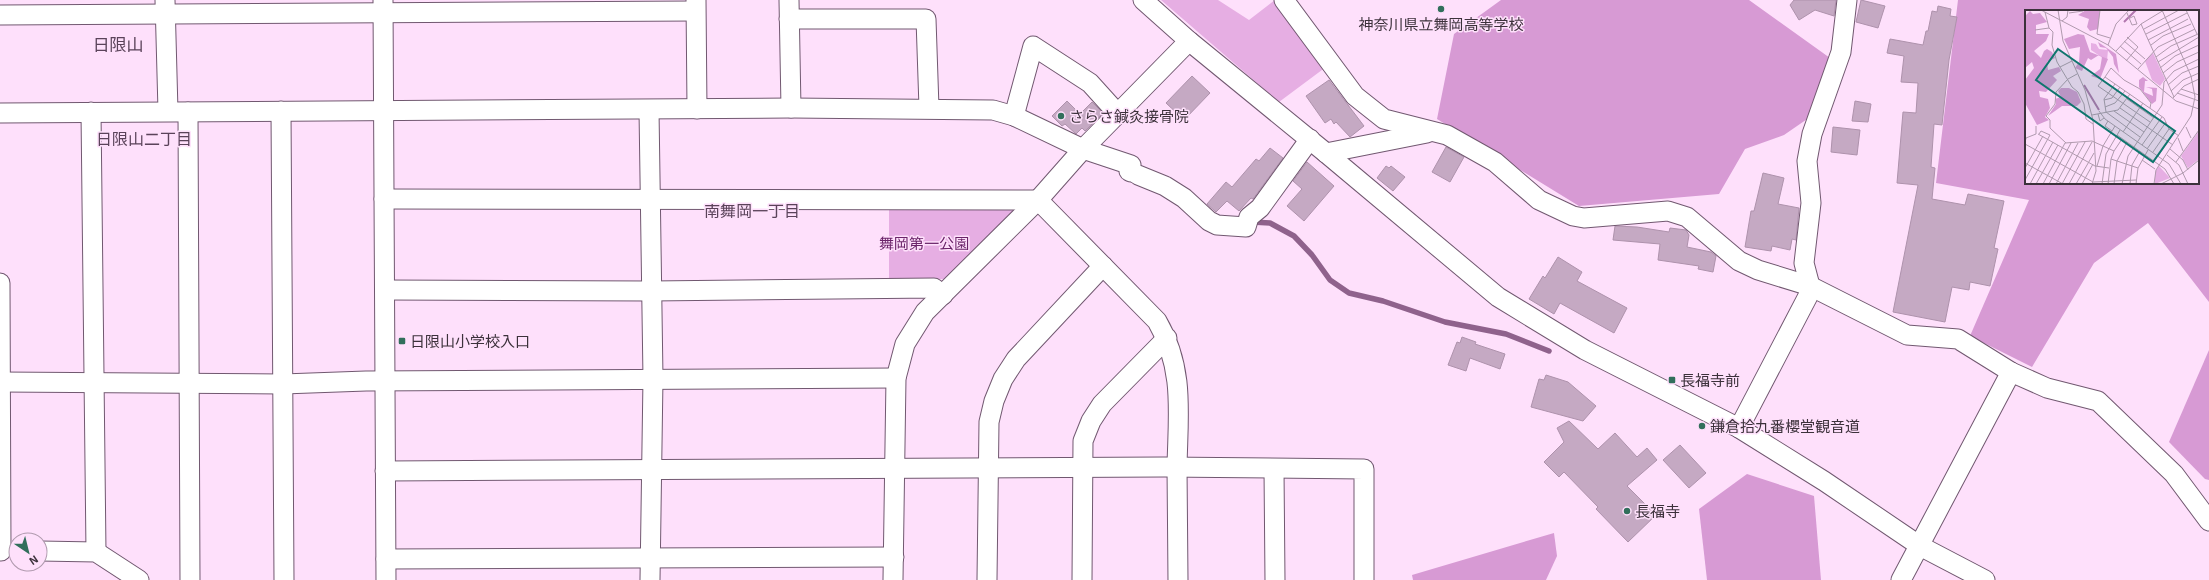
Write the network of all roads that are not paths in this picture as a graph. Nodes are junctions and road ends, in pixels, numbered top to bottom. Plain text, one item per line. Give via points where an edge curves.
1 (789, 0) edge
2 (1143, 0) edge
3 (1284, 0) edge
4 (1847, 0) edge
5 (260, 6) edge
6 (506, 6) edge
7 (601, 6) edge
8 (696, 6) edge
9 (165, 7) edge
10 (383, 7) edge
11 (0, 15) edge
12 (789, 19) junction
13 (1189, 41) junction
14 (697, 108) junction
15 (791, 108) junction
16 (930, 108) junction
17 (383, 110) junction
18 (649, 110) junction
19 (168, 111) junction
20 (281, 111) junction
21 (91, 112) junction
22 (188, 112) junction
23 (0, 113) edge
24 (1118, 114) junction
25 (1014, 116) junction
26 (1434, 131) junction
27 (1310, 139) junction
28 (1083, 149) junction
29 (1326, 153) junction
30 (384, 199) junction
31 (649, 200) junction
32 (1038, 200) junction
33 (1103, 266) junction
34 (0, 283) edge
35 (1810, 286) junction
36 (385, 290) junction
37 (650, 291) junction
38 (943, 295) junction
39 (1167, 338) junction
40 (2011, 372) junction
41 (653, 378) junction
42 (896, 378) junction
43 (385, 381) junction
44 (1, 382) edge
45 (94, 383) junction
46 (283, 384) junction
47 (189, 385) junction
48 (1739, 428) junction
49 (1082, 467) junction
50 (1177, 467) junction
51 (895, 468) junction
52 (988, 469) junction
53 (1274, 469) junction
54 (652, 470) junction
55 (385, 471) junction
56 (2209, 521) edge
57 (1920, 546) junction
58 (6, 551) edge
59 (48, 551) edge
60 (96, 552) junction
61 (894, 557) junction
62 (386, 559) junction
63 (650, 559) junction
64 (140, 580) edge
65 (190, 580) edge
66 (284, 580) edge
67 (386, 580) edge
68 (650, 580) edge
69 (894, 580) edge
70 (987, 580) edge
71 (1082, 580) edge
72 (1178, 580) edge
73 (1275, 580) edge
74 (1364, 580) edge
75 (1901, 580) edge
76 (1986, 580) edge

1 - 12 street
2 - 13 street
3 - 26 street via 1355,96 1384,119
4 - 35 street via 1841,52 1812,134 1807,161 1811,203 1804,263
5 - 9 street
5 - 10 street
6 - 7 street
6 - 10 street
7 - 8 street
8 - 14 street
9 - 11 street
9 - 19 street
10 - 17 street
12 - 15 street
12 - 16 street via 926,18
13 - 24 street
13 - 27 street
14 - 15 street
14 - 18 street
15 - 16 street
16 - 25 street via 993,110
17 - 18 street
17 - 20 street
17 - 30 street
18 - 31 street
19 - 21 street
19 - 22 street
20 - 22 street
20 - 46 street
21 - 23 street
21 - 45 street
22 - 47 street
24 - 25 street via 1090,83 1033,46
24 - 28 street
25 - 28 street
26 - 29 street
26 - 35 street via 1447,135 1495,162 1539,200 1572,216 1584,218 1668,211 1687,217 1739,262
27 - 28 street via 1260,208 1249,216 1246,227 1209,221 1184,198 1166,186
27 - 29 street
28 - 32 street
29 - 48 street via 1498,298 1585,350
30 - 31 street
30 - 36 street
31 - 32 street
31 - 37 street
32 - 33 street
32 - 38 street
33 - 39 street via 1157,321
33 - 52 street via 1016,359 1003,379 989,422
34 - 44 street
35 - 40 street via 1907,335 1958,339
35 - 48 street via 1808,296
36 - 37 street
36 - 43 street
37 - 38 street via 934,288
37 - 41 street
38 - 42 street via 925,312 905,344
39 - 49 street via 1102,404 1091,421 1083,441
39 - 50 street via 1175,363 1179,398
40 - 56 street via 2048,388 2098,401 2174,474
40 - 57 street
41 - 42 street
41 - 43 street
41 - 54 street
42 - 51 street
43 - 46 street
43 - 55 street
44 - 45 street
44 - 58 street
45 - 47 street
45 - 60 street
46 - 47 street
46 - 66 street
47 - 65 street
48 - 57 street via 1824,481
49 - 50 street
49 - 52 street
49 - 71 street
50 - 53 street
50 - 72 street
51 - 52 street
51 - 54 street
51 - 61 street
52 - 70 street
53 - 73 street
53 - 74 street via 1364,469
54 - 55 street
54 - 63 street
55 - 62 street
57 - 75 street
57 - 76 street
59 - 60 street
60 - 64 street
61 - 63 street
61 - 69 street
62 - 63 street
62 - 67 street
63 - 68 street

